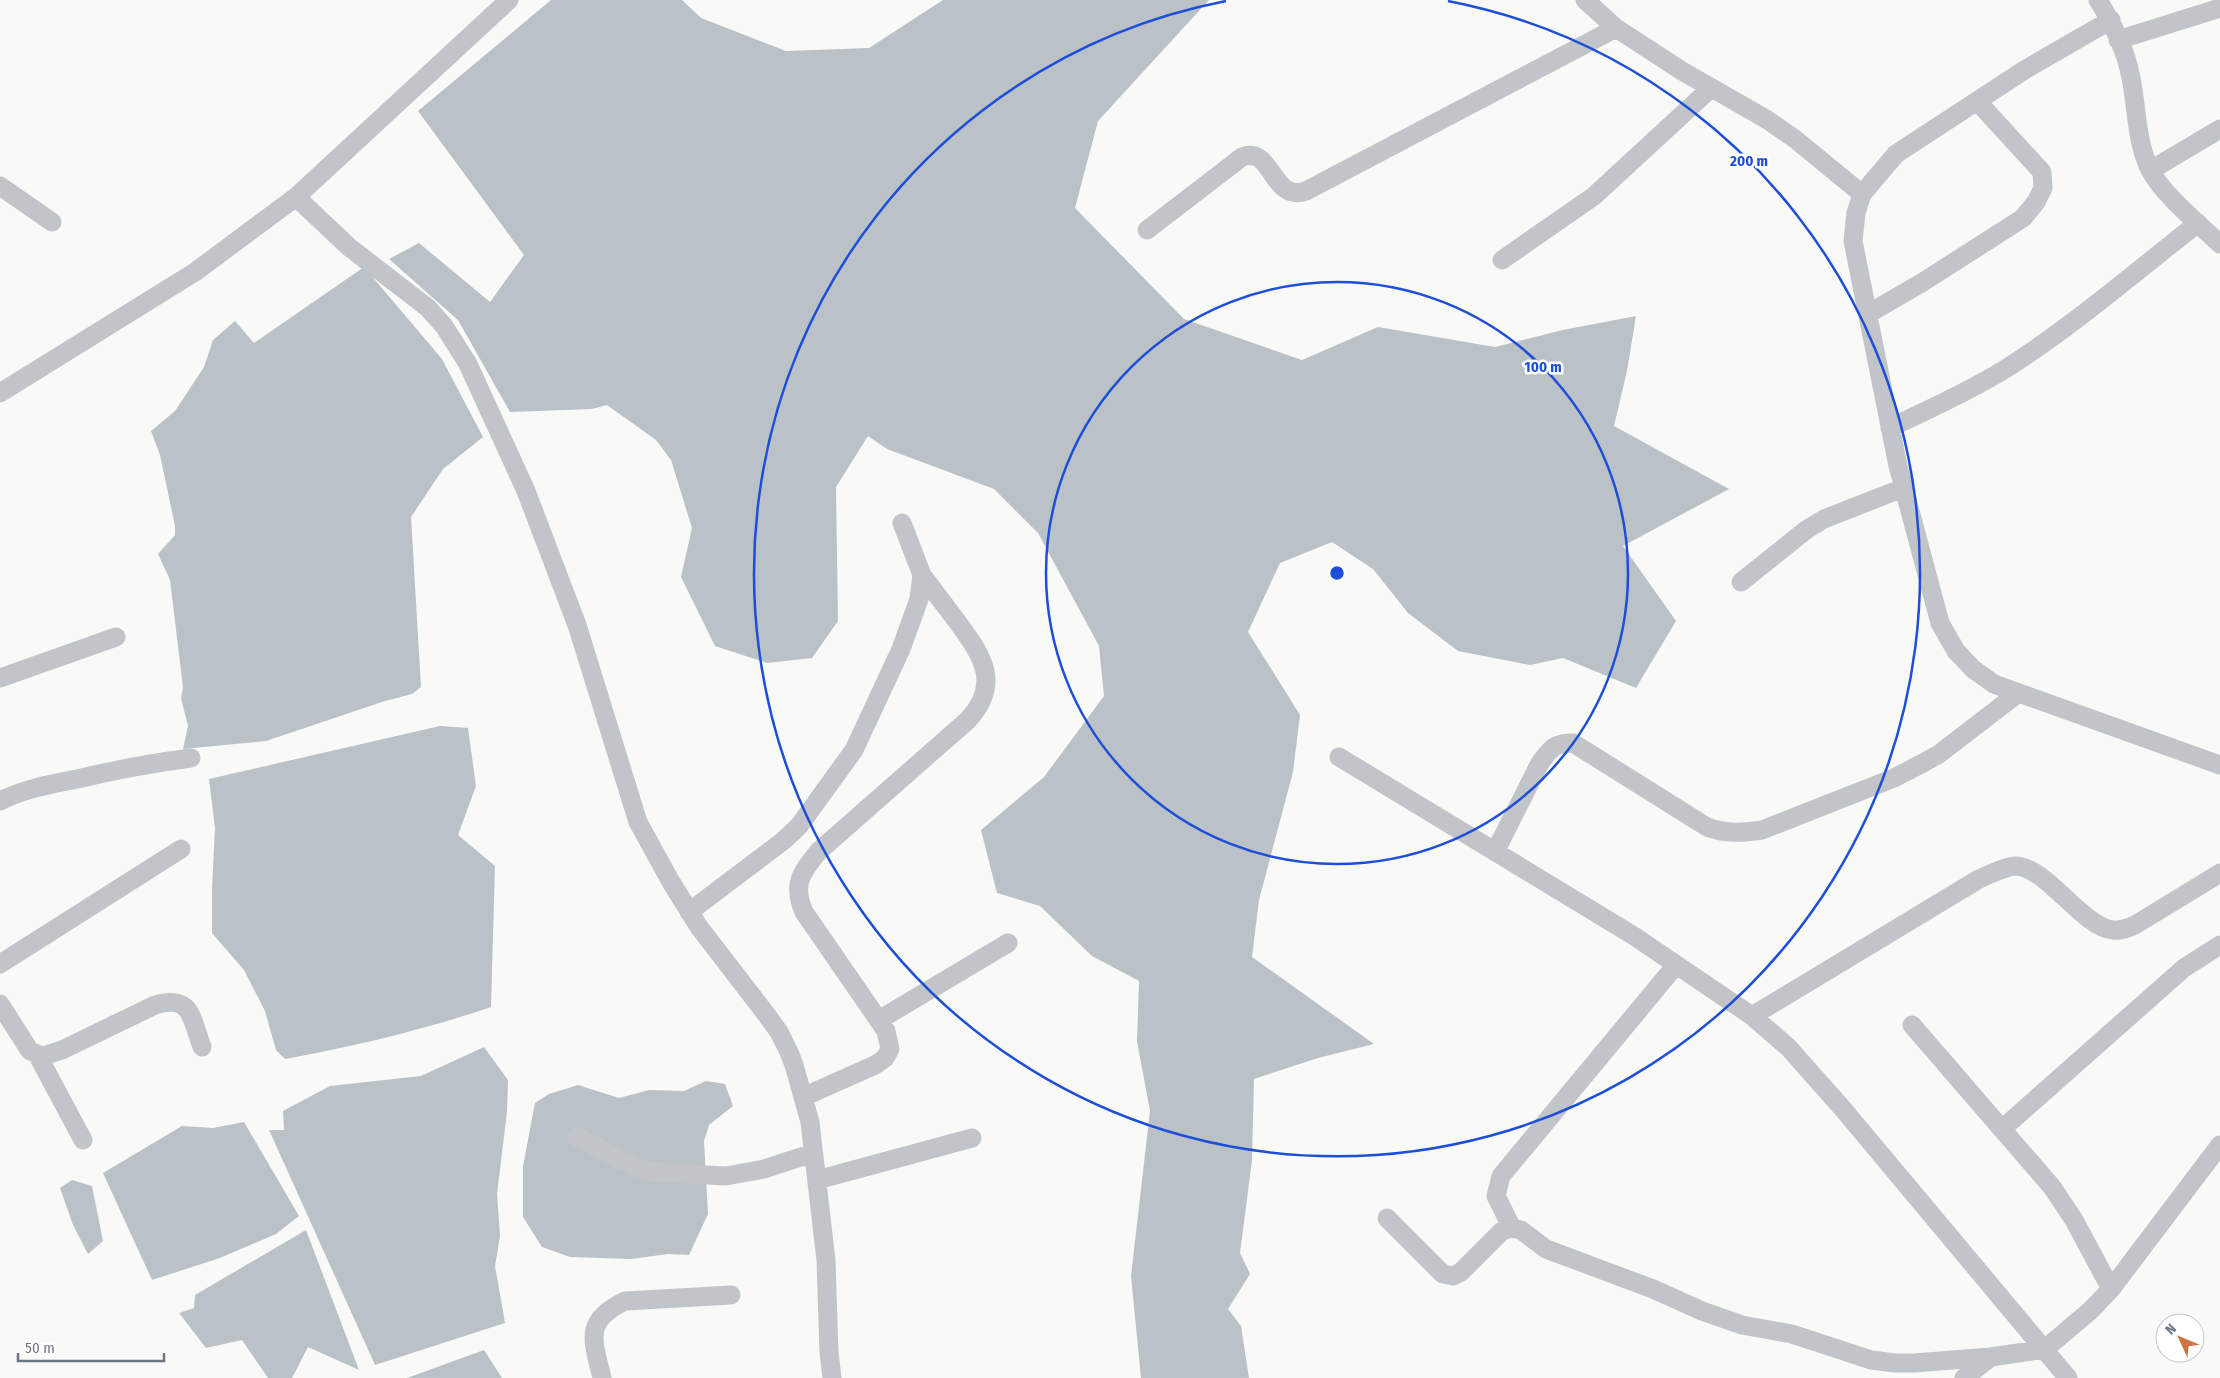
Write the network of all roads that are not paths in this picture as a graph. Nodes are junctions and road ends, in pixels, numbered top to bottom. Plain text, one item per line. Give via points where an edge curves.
1 (509, 0) edge
2 (1585, 0) edge
3 (2098, 0) edge
4 (2220, 8) edge
5 (2110, 20) junction
6 (1616, 28) junction
7 (2118, 40) junction
8 (1710, 89) junction
9 (1977, 101) junction
10 (2220, 129) edge
11 (2150, 170) junction
12 (0, 186) edge
13 (1862, 194) junction
14 (296, 197) junction
15 (52, 222) dead end
16 (2198, 223) junction
17 (1147, 230) dead end
18 (2220, 244) edge
19 (1502, 260) dead end
20 (1868, 314) junction
21 (0, 393) edge
22 (1890, 428) junction
23 (1903, 488) junction
24 (902, 522) dead end
25 (922, 575) junction
26 (1741, 582) dead end
27 (116, 638) dead end
28 (0, 678) edge
29 (2017, 694) junction
30 (1339, 757) dead end
31 (191, 758) dead end
32 (2220, 765) edge
33 (0, 801) edge
34 (181, 850) dead end
35 (1495, 852) junction
36 (2220, 873) edge
37 (689, 912) junction
38 (1008, 943) dead end
39 (2220, 945) edge
40 (0, 964) edge
41 (1676, 965) junction
42 (0, 1004) edge
43 (1752, 1016) junction
44 (879, 1020) junction
45 (1912, 1025) dead end
46 (202, 1047) dead end
47 (38, 1056) junction
48 (803, 1097) junction
49 (2002, 1129) junction
50 (577, 1137) dead end
51 (972, 1138) dead end
52 (83, 1140) dead end
53 (2220, 1144) edge
54 (813, 1153) junction
55 (817, 1180) junction
56 (1387, 1218) dead end
57 (1512, 1228) junction
58 (2111, 1289) junction
59 (731, 1296) dead end
60 (2044, 1349) junction
61 (1991, 1357) junction
62 (602, 1378) edge
63 (832, 1378) edge
64 (1964, 1378) edge
65 (2068, 1378) edge

1 - 14 street
2 - 6 street
3 - 5 street
4 - 7 street
5 - 7 street
5 - 9 street
6 - 8 street
6 - 17 street via 1306,191 1286,190 1259,157 1249,154 1242,157
7 - 11 street via 2131,77 2140,146
8 - 13 street via 1766,119
8 - 19 street via 1594,196
9 - 13 street via 1896,154
9 - 20 street via 2042,172 2043,188 2036,202 2023,218
10 - 11 street
11 - 16 street
12 - 15 street
13 - 20 street via 1853,241
14 - 21 street via 194,272
14 - 37 street via 349,247 428,308 444,326 468,364 526,491 577,625 638,822
16 - 18 street
16 - 22 street via 2003,371
20 - 22 street
22 - 23 street
23 - 26 street via 1806,530
23 - 29 street via 1940,624 1956,651 1973,669 1994,684
24 - 25 street
25 - 37 street via 919,599 902,649 854,750 799,826
25 - 44 street via 982,660 986,685 979,708 819,851 802,872 798,884 798,898 804,912
27 - 28 street
29 - 32 street
29 - 35 street via 1939,754 1894,778 1762,830 1743,833 1707,827 1573,743 1560,742 1540,763
30 - 35 street
31 - 33 street via 128,767 39,787
34 - 40 street
35 - 41 street
36 - 43 street via 2135,924 2112,930 2096,922 2032,872 2015,866 1998,871
37 - 48 street via 779,1032 794,1064
38 - 44 street
39 - 49 street via 2184,968
41 - 43 street
41 - 57 street via 1500,1176 1496,1196
42 - 47 street via 30,1051
43 - 60 street via 1811,1072
44 - 48 street via 890,1041 885,1058
45 - 49 street
46 - 47 street via 189,1011 177,1001 166,1001 62,1050
47 - 52 street
48 - 54 street
49 - 58 street via 2067,1208
50 - 54 street via 645,1171 671,1173 726,1176 764,1169
51 - 55 street
53 - 58 street
54 - 55 street
55 - 63 street via 826,1260
56 - 57 street via 1432,1266 1453,1276 1502,1231
57 - 61 street via 1521,1230 1546,1248 1702,1311 1742,1325 1792,1334 1871,1360 1914,1364
58 - 60 street
59 - 62 street via 625,1301 609,1308 595,1327 594,1340
60 - 61 street
60 - 65 street
61 - 64 street

